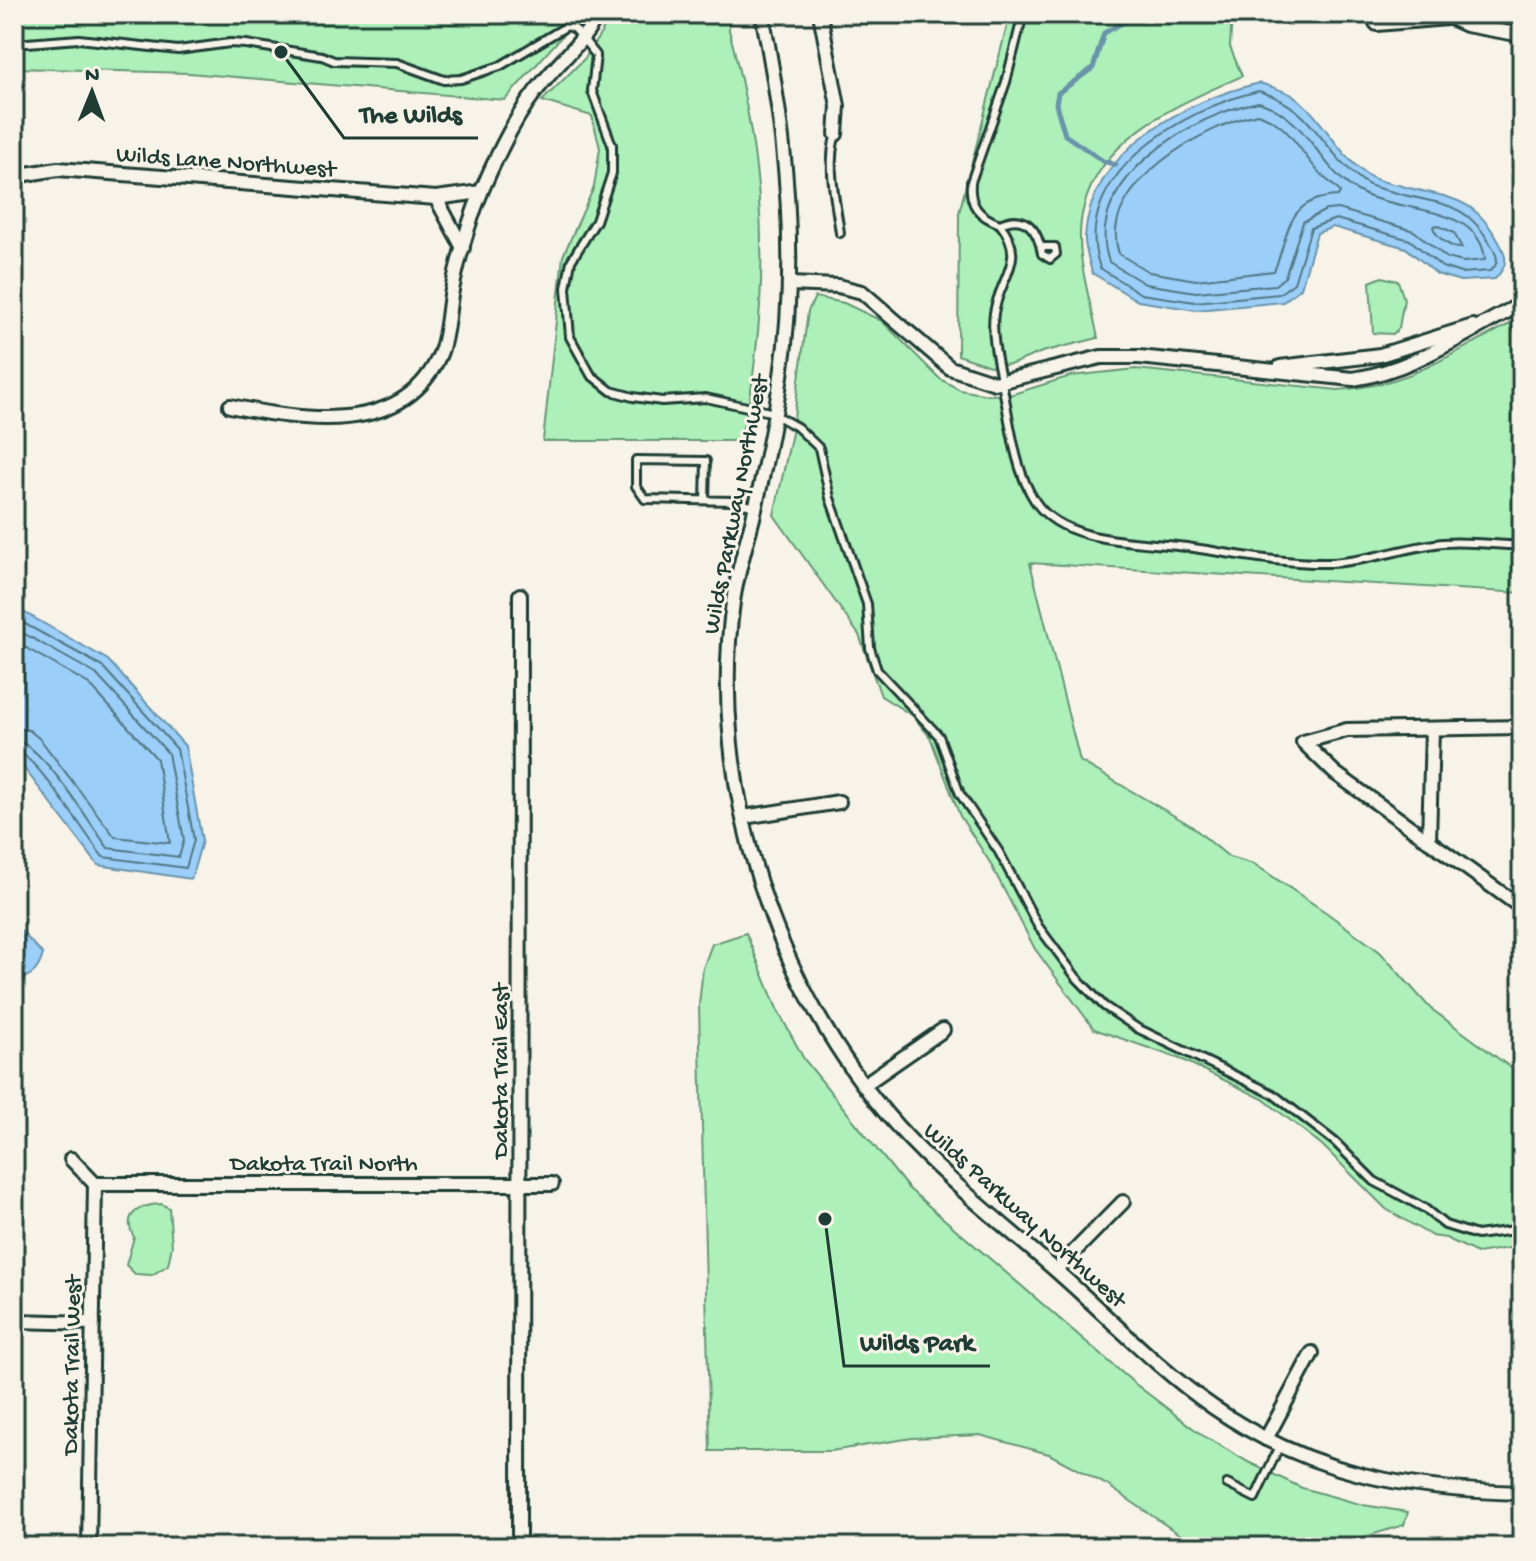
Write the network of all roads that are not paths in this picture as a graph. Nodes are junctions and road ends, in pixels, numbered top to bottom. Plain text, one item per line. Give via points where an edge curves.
1 (598, 14) edge
2 (762, 14) edge
3 (820, 14) edge
4 (1023, 14) edge
5 (1369, 14) edge
6 (1444, 16) edge
7 (1522, 35) edge
8 (583, 37) junction
9 (14, 44) edge
10 (836, 134) joint
11 (14, 176) edge
12 (481, 192) junction
13 (436, 198) junction
14 (1000, 224) junction
15 (840, 233) dead end
16 (1041, 247) dead end
17 (463, 248) junction
18 (790, 284) junction
19 (1522, 304) edge
20 (1481, 324) junction
21 (1273, 369) junction
22 (1002, 382) junction
23 (230, 406) dead end
24 (774, 414) junction
25 (705, 500) junction
26 (755, 507) junction
27 (1522, 546) edge
28 (520, 595) dead end
29 (1522, 727) edge
30 (1432, 729) junction
31 (839, 802) dead end
32 (744, 817) junction
33 (1429, 841) junction
34 (1522, 908) edge
35 (943, 1030) dead end
36 (865, 1084) junction
37 (71, 1159) dead end
38 (95, 1184) junction
39 (521, 1184) junction
40 (552, 1184) dead end
41 (1123, 1202) dead end
42 (1522, 1229) edge
43 (1056, 1270) junction
44 (14, 1321) edge
45 (93, 1323) junction
46 (1312, 1353) dead end
47 (1266, 1439) junction
48 (1280, 1445) junction
49 (1227, 1484) dead end
50 (1522, 1493) edge
51 (89, 1547) edge
52 (519, 1547) edge

1 - 8 street
2 - 18 street, Wilds Parkway Northwest via 784,163
3 - 10 street via 838,106
4 - 14 lane via 1002,96 971,182 977,212
5 - 6 street via 1377,24 1391,25
6 - 7 street
8 - 9 lane via 567,26 500,66 444,80 397,63 334,61 230,43 178,50 79,39
8 - 12 street via 543,82 507,137
8 - 24 lane via 596,55 594,105 614,158 602,208 567,275 570,337 591,375 611,391 662,401 706,398
10 - 15 lane via 833,188
11 - 13 street, Wilds Lane Northwest via 58,169
12 - 13 street, Wilds Lane Northwest
12 - 17 street
13 - 17 street
14 - 16 lane via 1027,222
14 - 22 lane via 1014,258 993,316
17 - 23 street via 440,353 424,381 402,403 372,413 331,417 283,416
18 - 22 street via 862,292 950,368
18 - 24 street, Wilds Parkway Northwest
19 - 20 street
20 - 21 street via 1380,355
20 - 21 street via 1446,348 1384,374 1323,378
21 - 22 street via 1101,357
22 - 27 lane via 1021,467 1035,502 1048,515 1105,539 1262,560 1328,563 1377,559 1445,543
24 - 26 street, Wilds Parkway Northwest
24 - 42 lane via 809,437 823,457 830,498 867,604 877,670 939,736 954,781 978,826 999,852 1047,940 1087,991 1119,1018 1273,1094 1335,1142 1374,1181 1445,1225 1477,1235
25 - 25 lane via 645,499 636,486 636,460 706,461
25 - 26 lane
26 - 32 street, Wilds Parkway Northwest via 734,598 728,680 734,771
28 - 39 street, Dakota Trail East
29 - 30 street
30 - 33 street
30 - 33 street via 1347,730 1303,742 1335,773
31 - 32 street
32 - 36 street, Wilds Parkway Northwest via 770,908 793,964 818,1014
33 - 34 street
35 - 36 street
36 - 43 street, Wilds Parkway Northwest via 895,1124 962,1192
37 - 38 street
38 - 39 street, Dakota Trail North
38 - 45 street, Dakota Trail West
39 - 40 street, Dakota Trail North
39 - 52 street, Dakota Trail East
41 - 43 street
43 - 47 street, Wilds Parkway Northwest via 1210,1405
44 - 45 street
45 - 51 street, Dakota Trail West
46 - 47 street
47 - 48 street, Wilds Parkway Northwest
48 - 49 lane via 1255,1498
48 - 50 street, Wilds Parkway Northwest via 1410,1487

